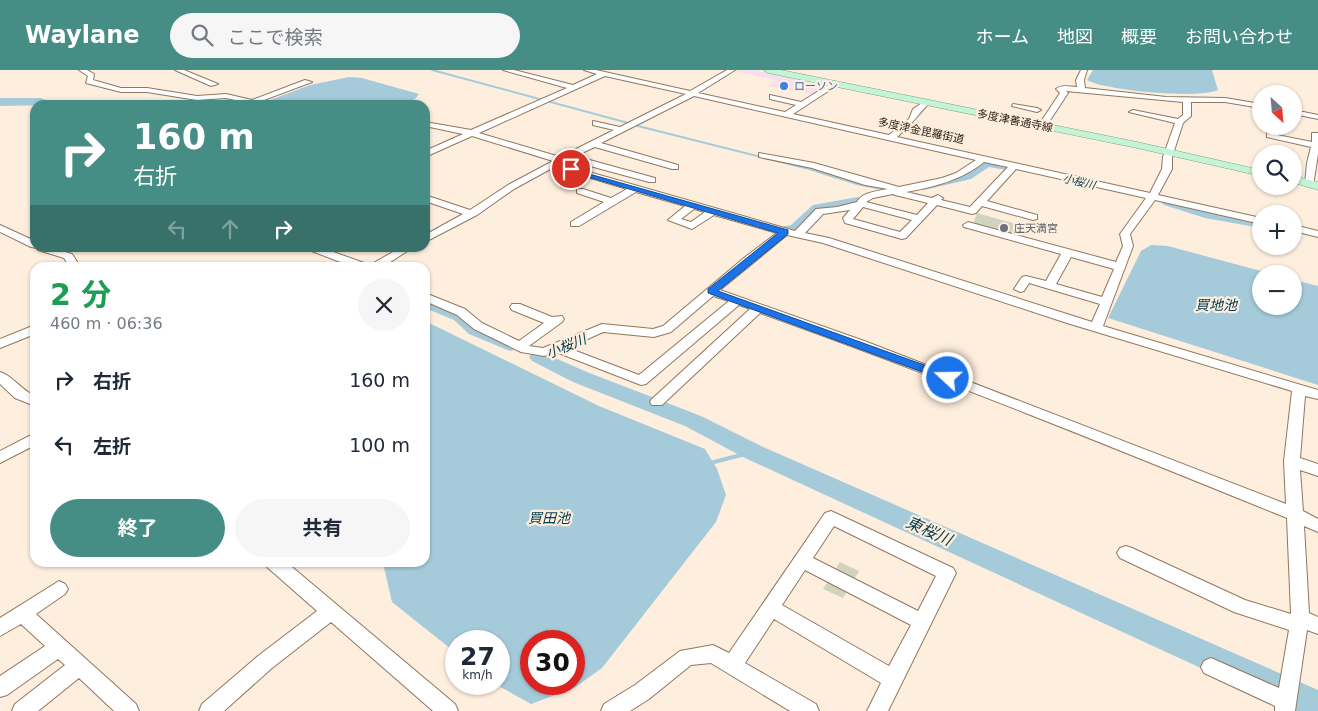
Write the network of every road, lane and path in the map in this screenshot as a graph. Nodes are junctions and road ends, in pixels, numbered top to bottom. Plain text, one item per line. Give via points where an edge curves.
1 (82, 70) edge
2 (178, 70) edge
3 (506, 70) edge
4 (587, 70) edge
5 (732, 70) edge
6 (768, 70) edge
7 (1084, 70) edge
8 (604, 74) junction
9 (308, 82) dead end
10 (214, 84) dead end
11 (833, 84) junction
12 (576, 88) junction
13 (1082, 89) junction
14 (692, 94) junction
15 (774, 97) dead end
16 (244, 100) edge
17 (258, 100) edge
18 (1187, 100) junction
19 (925, 103) junction
20 (802, 104) junction
21 (1252, 104) edge
22 (1037, 110) dead end
23 (1133, 112) dead end
24 (1302, 114) edge
25 (786, 115) junction
26 (1318, 117) edge
27 (1011, 120) junction
28 (1179, 122) junction
29 (596, 123) dead end
30 (430, 125) edge
31 (1042, 126) junction
32 (621, 130) junction
33 (471, 133) junction
34 (1315, 134) dead end
35 (1270, 135) dead end
36 (891, 138) junction
37 (595, 144) junction
38 (1316, 145) junction
39 (430, 152) edge
40 (1168, 152) junction
41 (762, 155) dead end
42 (1316, 157) edge
43 (983, 158) junction
44 (561, 161) junction
45 (1016, 165) junction
46 (675, 167) dead end
47 (1252, 171) edge
48 (652, 180) dead end
49 (1314, 185) edge
50 (635, 188) junction
51 (897, 190) junction
52 (580, 191) dead end
53 (1152, 196) junction
54 (430, 200) edge
55 (936, 200) junction
56 (612, 202) junction
57 (980, 202) junction
58 (694, 204) junction
59 (861, 204) junction
60 (714, 210) junction
61 (471, 214) junction
62 (1033, 217) dead end
63 (918, 218) junction
64 (1252, 219) edge
65 (575, 224) dead end
66 (968, 225) dead end
67 (0, 228) edge
68 (1302, 230) edge
69 (785, 232) junction
70 (798, 233) junction
71 (1318, 234) edge
72 (430, 236) edge
73 (30, 243) edge
74 (55, 252) edge
75 (324, 252) edge
76 (400, 252) edge
77 (1068, 252) junction
78 (72, 262) edge
79 (353, 262) edge
80 (381, 262) edge
81 (1120, 267) junction
82 (1049, 286) junction
83 (1020, 290) dead end
84 (711, 291) junction
85 (430, 299) edge
86 (737, 301) junction
87 (1106, 302) junction
88 (516, 307) dead end
89 (758, 308) junction
90 (1097, 326) junction
91 (30, 331) edge
92 (0, 344) edge
93 (520, 346) junction
94 (559, 349) junction
95 (0, 376) edge
96 (1299, 389) junction
97 (1318, 395) edge
98 (30, 400) edge
99 (658, 402) dead end
100 (30, 441) edge
101 (0, 458) edge
102 (1292, 461) junction
103 (1318, 470) edge
104 (1294, 514) junction
105 (1318, 526) edge
106 (1126, 553) dead end
107 (802, 560) junction
108 (279, 567) edge
109 (59, 588) dead end
110 (771, 608) junction
111 (330, 612) junction
112 (22, 613) junction
113 (922, 622) junction
114 (1299, 622) junction
115 (1318, 626) edge
116 (0, 628) edge
117 (59, 647) junction
118 (80, 666) junction
119 (732, 666) junction
120 (1211, 667) dead end
121 (893, 679) junction
122 (0, 688) edge
123 (1286, 700) edge
124 (22, 711) edge
125 (129, 711) edge
126 (209, 711) edge
127 (448, 711) edge
128 (611, 711) edge
129 (809, 711) edge
130 (877, 711) edge

1 - 16 street via 92,75 89,81 120,90 147,90 197,98 226,96
2 - 10 street
3 - 12 street
4 - 8 street, 多度津金毘羅街道
5 - 14 street
6 - 11 main road, 多度津善通寺線
7 - 13 street via 1080,80
8 - 12 street
8 - 14 street, 多度津金毘羅街道
9 - 17 street
11 - 19 main road, 多度津善通寺線
11 - 20 street
12 - 33 street
13 - 18 street
13 - 31 street via 1060,89 1064,93
14 - 25 street, 多度津金毘羅街道
14 - 32 street
15 - 20 street
18 - 21 street via 1225,100
18 - 28 street via 1187,116
19 - 27 main road, 多度津善通寺線
19 - 36 street via 912,120
20 - 25 street
22 - 27 street via 1019,107
23 - 28 street
24 - 26 street
25 - 36 street, 多度津金毘羅街道
27 - 31 main road, 多度津善通寺線
28 - 40 street
29 - 32 street
30 - 33 street
31 - 40 main road, 多度津善通寺線
32 - 37 street
33 - 39 street
33 - 44 street
34 - 38 street
35 - 38 street
36 - 43 street, 多度津金毘羅街道
37 - 44 street
37 - 46 street
38 - 42 street
40 - 47 main road, 多度津善通寺線
40 - 53 street via 1165,160 1167,169
41 - 51 street
42 - 49 street via 1311,164
43 - 45 street, 多度津金毘羅街道
43 - 51 street via 964,173
44 - 48 street via 603,165
44 - 50 street
44 - 61 street via 511,187
45 - 53 street, 多度津金毘羅街道
45 - 57 street
50 - 56 street
50 - 58 street
51 - 55 street
51 - 59 street via 863,199
52 - 56 street
53 - 64 street, 多度津金毘羅街道
53 - 81 street via 1125,234 1128,246
54 - 61 street
55 - 57 street via 972,211
55 - 63 street
56 - 65 street
57 - 62 street
58 - 60 street
58 - 60 street via 673,220 692,226
59 - 63 street
59 - 63 street via 848,221 902,236
59 - 70 street via 820,211
60 - 69 street
61 - 72 street
66 - 77 street via 1009,241
67 - 73 street
68 - 71 street
69 - 70 street
69 - 84 street
70 - 90 street
74 - 78 street via 68,256
75 - 79 street
76 - 80 street
77 - 81 street
77 - 82 street
81 - 87 street
82 - 83 street via 1026,279
82 - 87 street
84 - 86 street
84 - 94 street via 667,329 654,333 605,329
85 - 93 street via 461,312 478,326
86 - 89 street
86 - 94 street via 641,381
87 - 90 street
88 - 93 street via 556,320
89 - 99 street
89 - 104 street via 1050,417
90 - 96 street
91 - 92 street
93 - 94 street via 544,352
95 - 98 street via 20,395
96 - 97 street
96 - 102 street
100 - 101 street
102 - 103 street
102 - 104 street
104 - 105 street
104 - 114 street
106 - 114 street via 1240,606
107 - 110 street
107 - 113 street
107 - 113 street via 832,516 947,573
108 - 111 street
109 - 112 street
110 - 119 street
110 - 121 street
111 - 126 street
111 - 127 street
112 - 116 street
112 - 117 street
113 - 121 street
114 - 115 street
114 - 123 street
117 - 118 street
117 - 122 street
118 - 124 street
118 - 125 street
119 - 128 street via 713,654 687,657
119 - 129 street
120 - 123 street
121 - 130 street

